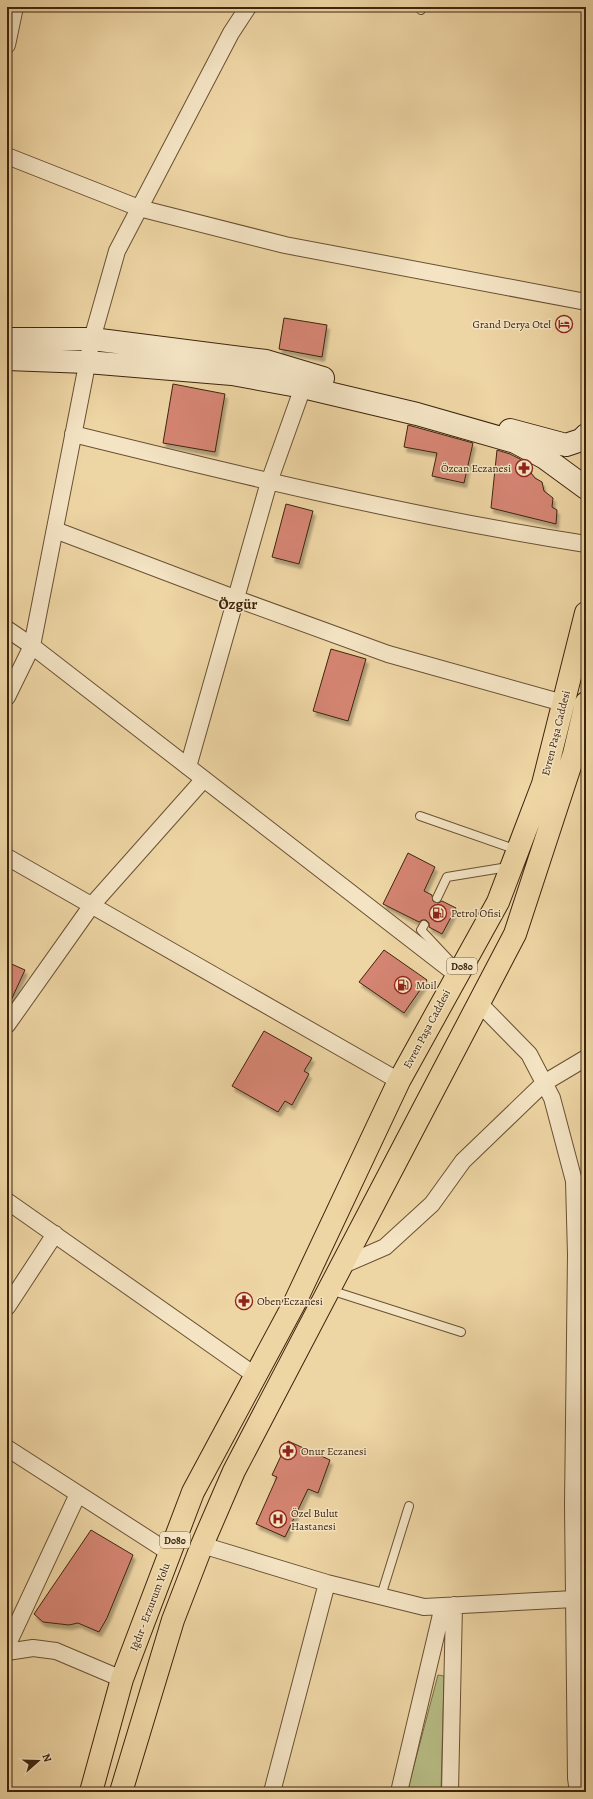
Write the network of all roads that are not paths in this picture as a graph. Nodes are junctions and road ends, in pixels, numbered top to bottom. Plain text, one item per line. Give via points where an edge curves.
1 (15, 7) edge
2 (248, 7) edge
3 (7, 45) edge
4 (7, 156) edge
5 (140, 208) junction
6 (586, 302) edge
7 (7, 338) edge
8 (92, 339) junction
9 (7, 359) edge
10 (87, 362) junction
11 (303, 387) junction
12 (73, 434) junction
13 (586, 435) edge
14 (269, 482) junction
15 (586, 488) edge
16 (55, 530) junction
17 (586, 544) edge
18 (237, 599) junction
19 (586, 614) edge
20 (7, 629) edge
21 (32, 646) junction
22 (7, 698) edge
23 (563, 703) junction
24 (586, 703) edge
25 (188, 767) junction
26 (204, 779) junction
27 (420, 816) dead end
28 (7, 857) edge
29 (514, 859) junction
30 (437, 898) dead end
31 (92, 905) junction
32 (424, 925) dead end
33 (458, 973) junction
34 (479, 1004) junction
35 (9, 1020) edge
36 (586, 1058) edge
37 (399, 1081) junction
38 (544, 1083) junction
39 (580, 1181) edge
40 (7, 1201) edge
41 (55, 1234) junction
42 (341, 1266) junction
43 (325, 1297) junction
44 (295, 1302) joint
45 (7, 1307) edge
46 (461, 1332) dead end
47 (256, 1376) junction
48 (7, 1448) edge
49 (78, 1494) junction
50 (579, 1503) edge
51 (409, 1506) dead end
52 (202, 1545) junction
53 (170, 1553) junction
54 (327, 1583) junction
55 (381, 1596) junction
56 (574, 1599) junction
57 (448, 1605) junction
58 (7, 1646) edge
59 (7, 1652) edge
60 (122, 1679) junction
61 (580, 1782) edge
62 (91, 1792) edge
63 (121, 1792) edge
64 (272, 1792) edge
65 (399, 1792) edge
66 (450, 1792) edge

1 - 3 street
2 - 5 street via 231,33
4 - 5 street
5 - 6 street via 285,245
5 - 8 street via 117,251
7 - 8 street
8 - 10 street
8 - 13 street via 266,361 445,414 566,445 581,440
9 - 10 street
10 - 11 street via 232,374
10 - 12 street
11 - 14 street
11 - 15 street via 417,414 515,442 544,458
12 - 14 street
12 - 16 street
14 - 17 street via 509,532
14 - 18 street
16 - 18 street
16 - 21 street
18 - 23 street via 388,654
18 - 25 street
19 - 23 highway, Evren Paşa Caddesi / D080
20 - 21 street
21 - 22 street
21 - 25 street
23 - 29 highway, Evren Paşa Caddesi / D080 via 543,784
24 - 34 highway, Evren Paşa Caddesi / D080 via 574,754 515,934
25 - 26 street
26 - 31 street
26 - 33 street
27 - 29 lane
28 - 31 street
29 - 30 lane via 447,878
29 - 33 highway, Evren Paşa Caddesi / D080 via 498,902
31 - 35 street
31 - 37 street
32 - 33 lane via 421,930
33 - 37 highway, Evren Paşa Caddesi / D080
34 - 38 street via 529,1054
34 - 42 highway, Evren Paşa Caddesi / D080
36 - 38 street
37 - 44 highway, Evren Paşa Caddesi / D080
38 - 39 street via 552,1098
38 - 42 street via 462,1161 432,1204 391,1242
39 - 50 street via 576,1256
40 - 41 street
41 - 45 street
41 - 47 street
42 - 43 highway, Evren Paşa Caddesi / D080
43 - 46 lane
43 - 52 highway, D080 via 234,1471
44 - 47 highway, Iğdır - Erzurum Yolu / D080
47 - 53 highway, Iğdır - Erzurum Yolu / D080 via 194,1492
48 - 49 street
49 - 53 street
49 - 58 street
50 - 56 street
51 - 55 lane
52 - 54 street
52 - 63 highway, D080 via 173,1620
53 - 60 highway, Iğdır - Erzurum Yolu / D080
54 - 55 street
54 - 64 street
55 - 57 street via 424,1607
56 - 57 street
56 - 61 street
57 - 65 street
57 - 66 street
59 - 60 street via 33,1648 56,1651
60 - 62 highway, Iğdır - Erzurum Yolu / D080

